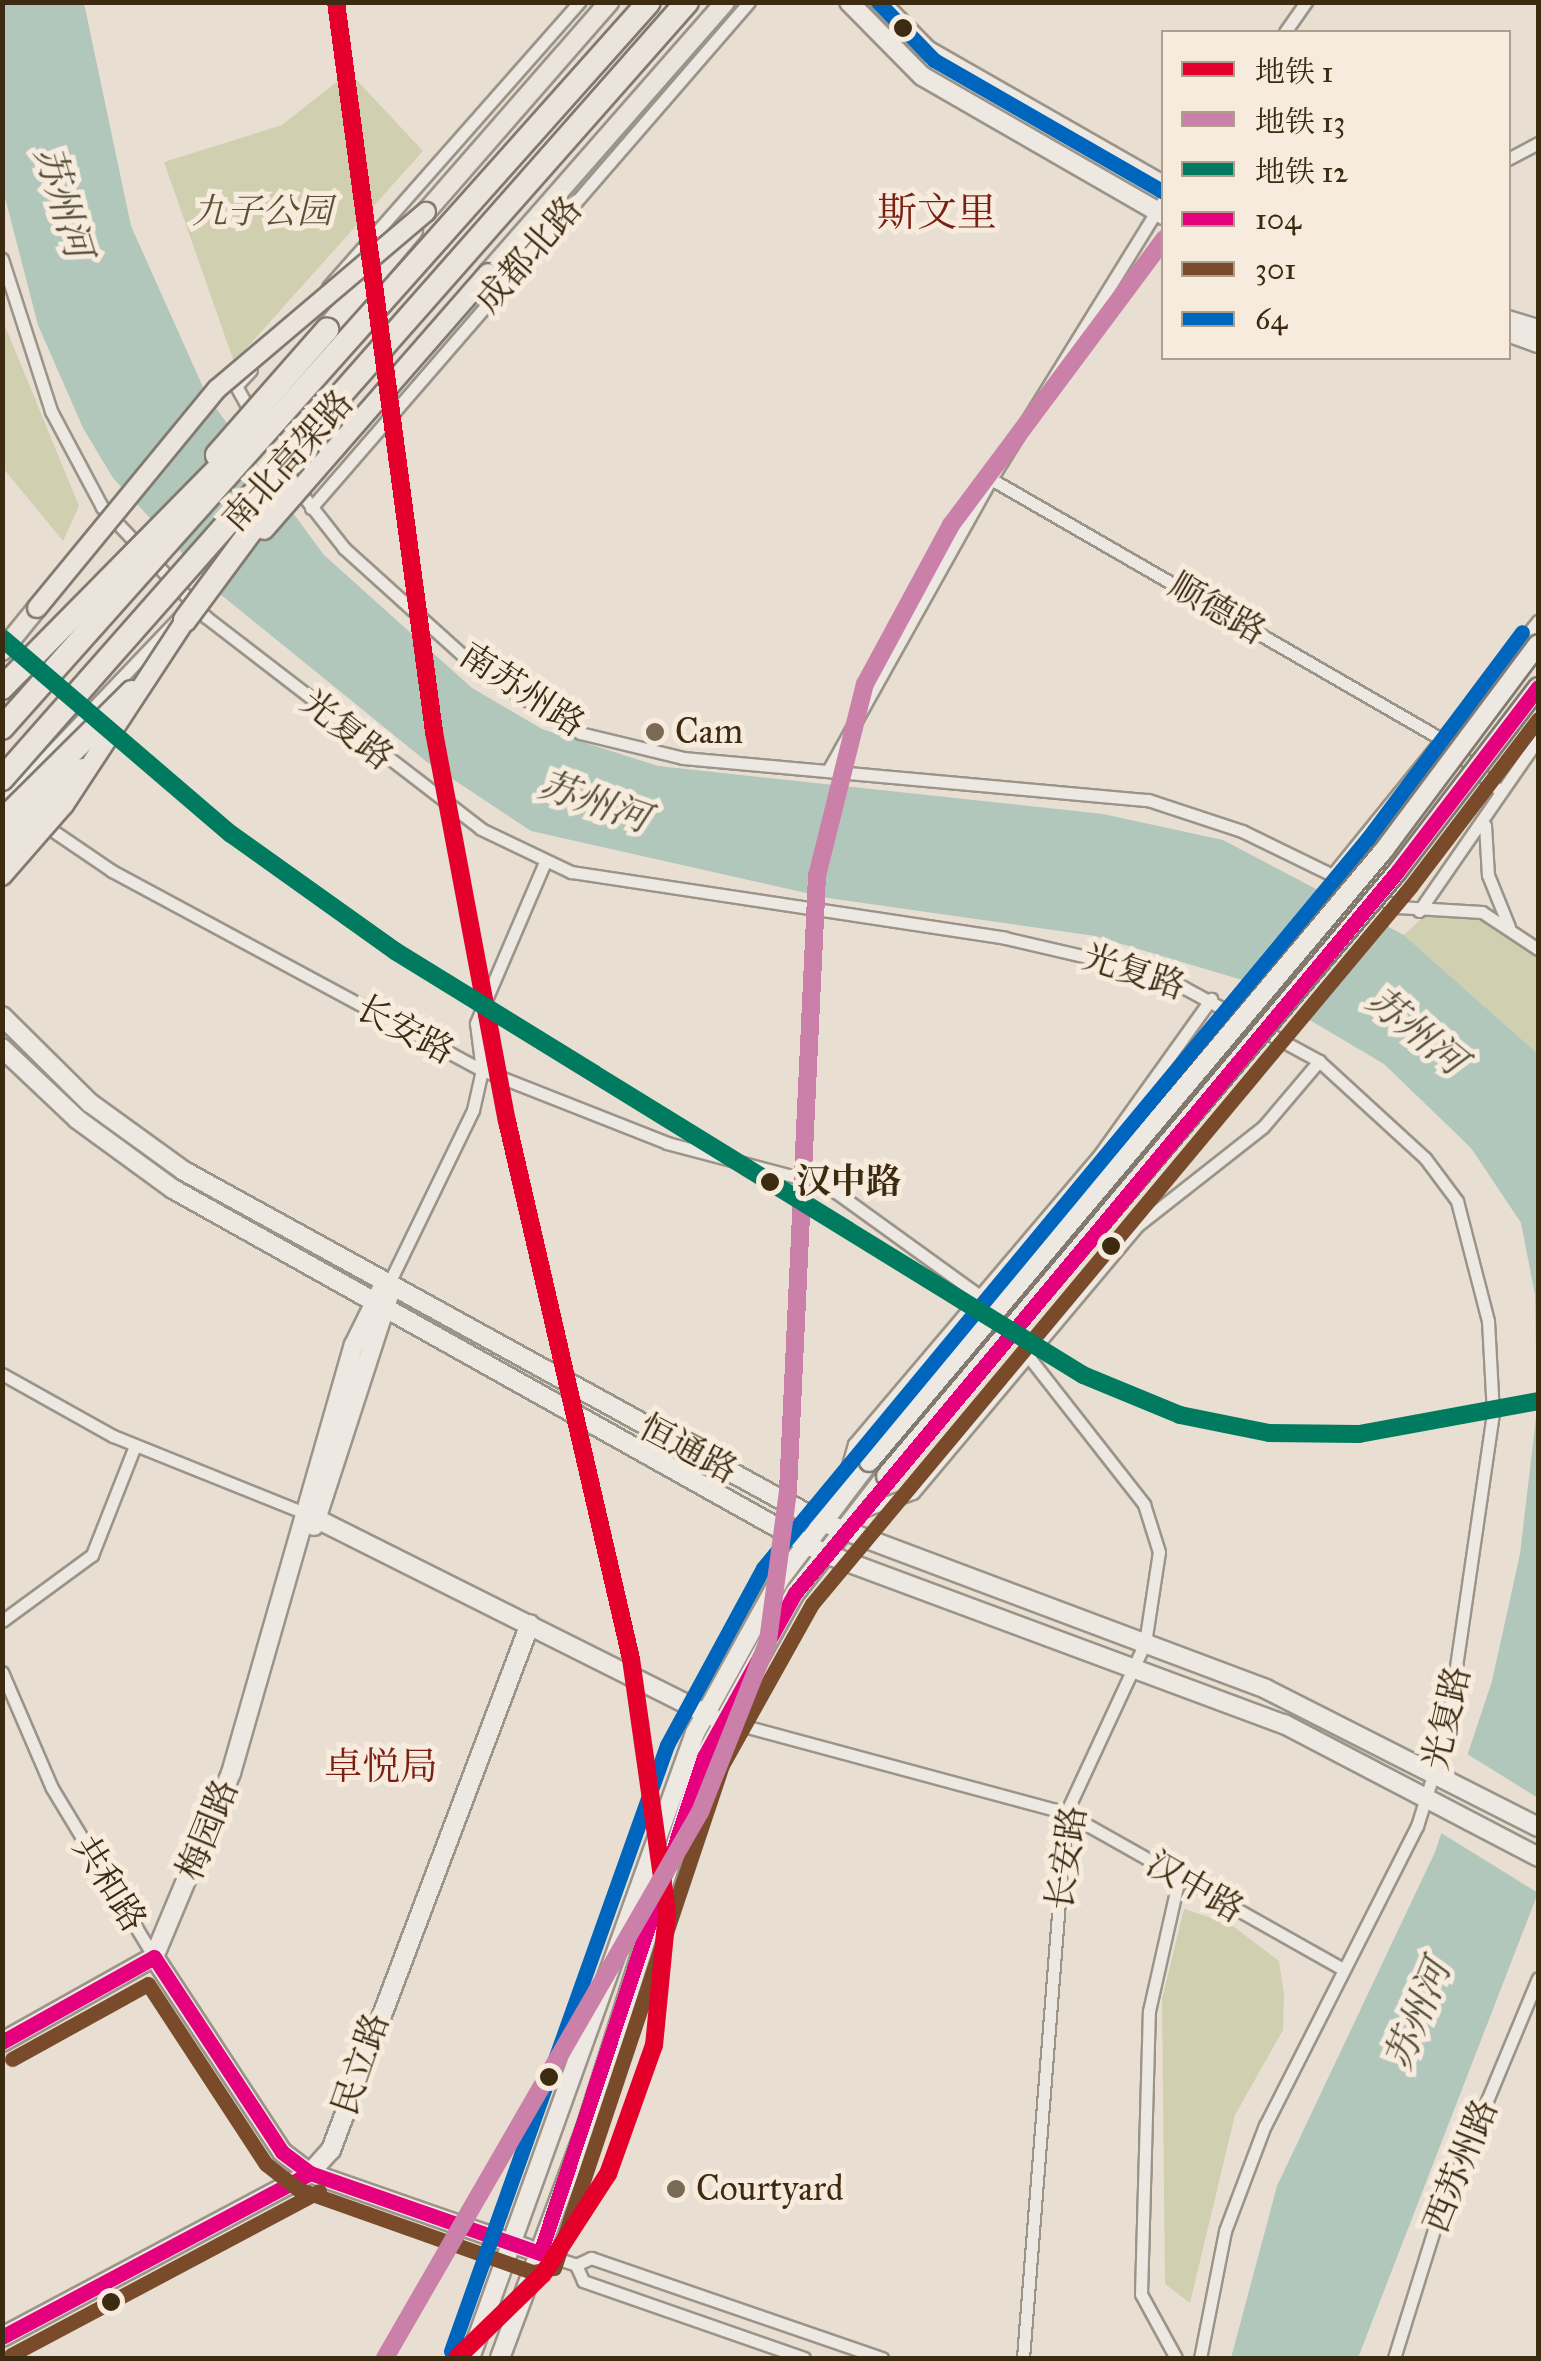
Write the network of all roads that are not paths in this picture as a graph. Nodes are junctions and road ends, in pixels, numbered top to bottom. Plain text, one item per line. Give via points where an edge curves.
1 (579, 2) edge
2 (608, 2) edge
3 (649, 2) edge
4 (686, 2) edge
5 (726, 2) edge
6 (749, 2) edge
7 (850, 2) edge
8 (880, 2) edge
9 (1306, 2) edge
10 (1286, 30) edge
11 (1538, 143) edge
12 (1511, 157) edge
13 (1161, 184) edge
14 (1160, 208) edge
15 (426, 212) junction
16 (2, 259) edge
17 (1511, 321) edge
18 (1538, 329) edge
19 (1511, 333) edge
20 (1538, 343) edge
21 (350, 345) junction
22 (372, 366) junction
23 (991, 478) junction
24 (311, 508) junction
25 (143, 541) junction
26 (188, 612) junction
27 (1538, 621) edge
28 (1538, 644) edge
29 (2, 651) edge
30 (1538, 687) edge
31 (2, 688) edge
32 (132, 692) junction
33 (2, 696) edge
34 (2, 728) edge
35 (1442, 740) junction
36 (1538, 740) edge
37 (829, 769) junction
38 (83, 770) junction
39 (1500, 791) junction
40 (3, 804) edge
41 (1485, 824) junction
42 (2, 850) edge
43 (544, 864) junction
44 (1333, 874) junction
45 (2, 876) edge
46 (1419, 911) junction
47 (1511, 931) junction
48 (1538, 949) edge
49 (1212, 998) junction
50 (2, 1016) edge
51 (2, 1048) edge
52 (1319, 1061) junction
53 (482, 1070) junction
54 (390, 1281) junction
55 (980, 1296) junction
56 (381, 1300) junction
57 (1028, 1356) junction
58 (2, 1374) edge
59 (134, 1446) junction
60 (838, 1502) junction
61 (854, 1514) junction
62 (311, 1522) junction
63 (822, 1522) junction
64 (841, 1531) junction
65 (805, 1543) junction
66 (824, 1553) junction
67 (2, 1621) edge
68 (530, 1624) junction
69 (1145, 1643) junction
70 (1134, 1668) junction
71 (2, 1672) edge
72 (712, 1717) junction
73 (1443, 1772) junction
74 (1435, 1798) junction
75 (1066, 1812) junction
76 (1538, 1827) edge
77 (1538, 1857) edge
78 (1179, 1878) junction
79 (154, 1957) junction
80 (1339, 1967) junction
81 (1538, 1978) edge
82 (2, 2042) edge
83 (310, 2172) junction
84 (518, 2246) junction
85 (540, 2253) junction
86 (576, 2265) junction
87 (2, 2337) edge
88 (470, 2358) edge
89 (500, 2358) edge
90 (804, 2358) edge
91 (882, 2358) edge
92 (1023, 2358) edge
93 (1176, 2358) edge
94 (1200, 2358) edge
95 (1394, 2358) edge

1 - 24 street, 南苏州路 via 236,386
2 - 15 main road
3 - 21 highway, 南北高架路, bridge
4 - 22 highway, 南北高架路, bridge
5 - 26 main road, bridge
6 - 24 street, 成都北路
7 - 14 main road via 922,76
8 - 13 main road via 927,50
9 - 10 street
11 - 12 street
14 - 23 street
15 - 25 highway, bridge
15 - 29 main road, bridge via 217,389
16 - 25 street, 光复路 via 63,437 102,507
17 - 18 main road
19 - 20 main road
21 - 25 highway, bridge
21 - 34 highway, 南北高架路, bridge
22 - 26 highway, bridge
22 - 40 highway, 南北高架路, bridge
23 - 35 street, 顺德路
23 - 37 street
24 - 37 street, 南苏州路 via 480,671 580,732 683,758
25 - 26 street, 光复路
25 - 31 highway, bridge
25 - 33 street
26 - 32 main road, bridge
26 - 40 street
26 - 43 street, 光复路 via 408,778
27 - 35 street
28 - 60 main road, bridge via 1384,850
30 - 61 main road, bridge via 1396,874
32 - 38 main road, bridge
32 - 40 highway, bridge
35 - 39 street, 顺德路
35 - 44 street
36 - 39 street
37 - 44 street, 南苏州路 via 1148,800
38 - 42 highway, bridge
38 - 45 main road, bridge
39 - 41 street
40 - 53 street, 长安路 via 112,872
41 - 46 street
41 - 47 street via 1488,875
43 - 49 street, 光复路 via 1005,938 1157,973
43 - 53 street, 梅园路 via 476,1022
44 - 46 street, 南苏州路
46 - 47 street via 1482,912
47 - 48 street
49 - 52 street, 光复路
49 - 55 street via 1100,1154
50 - 54 main road, 恒通路 via 72,1087 163,1158
51 - 56 main road, 恒通路 via 152,1176
52 - 57 street via 1263,1127 1136,1226
52 - 73 street, 光复路 via 1413,1145 1457,1202 1485,1302 1493,1412 1472,1604
53 - 54 street, 梅园路 via 472,1110
53 - 55 street, 长安路 via 667,1143 826,1185
54 - 56 main road, 梅园路
54 - 63 main road, 恒通路
55 - 60 street via 854,1444
56 - 62 main road, 梅园路
56 - 65 main road, 恒通路
57 - 61 street via 913,1493
57 - 69 street, 长安路 via 1154,1523 1158,1604
58 - 59 street, 汉中路
59 - 62 street, 汉中路
59 - 67 street via 92,1555
60 - 63 main road
61 - 64 main road
62 - 68 main road, 汉中路
62 - 79 main road, 梅园路 via 231,1773
63 - 64 main road, 恒通路
63 - 65 main road
64 - 66 main road
64 - 69 main road, 恒通路
65 - 66 main road, 恒通路
65 - 72 main road
66 - 70 main road, 恒通路
66 - 72 main road
68 - 72 main road, 汉中路
68 - 83 main road, 民立路 via 332,2150
69 - 70 street, 长安路
69 - 73 main road, 恒通路
70 - 74 main road, 恒通路 via 1284,1724
70 - 75 street, 长安路
71 - 79 street, 共和路 via 60,1802
72 - 75 street, 汉中路
72 - 84 main road
72 - 85 main road
73 - 74 street, 光复路
73 - 76 main road, 恒通路
74 - 77 main road, 恒通路
74 - 80 street, 光复路
75 - 78 street, 汉中路
75 - 92 street, 长安路
78 - 80 street, 汉中路
78 - 93 street via 1149,2011 1141,2294
79 - 82 main road
79 - 83 main road, 共和路 via 282,2152
80 - 94 street, 光复路 via 1226,2231
81 - 95 street, 西苏州路 via 1436,2223
83 - 84 main road, 共和路
83 - 87 main road, 民立路
84 - 85 main road, 共和路
84 - 88 main road
85 - 86 street
85 - 89 main road
86 - 90 street via 584,2281
86 - 91 street via 591,2258

